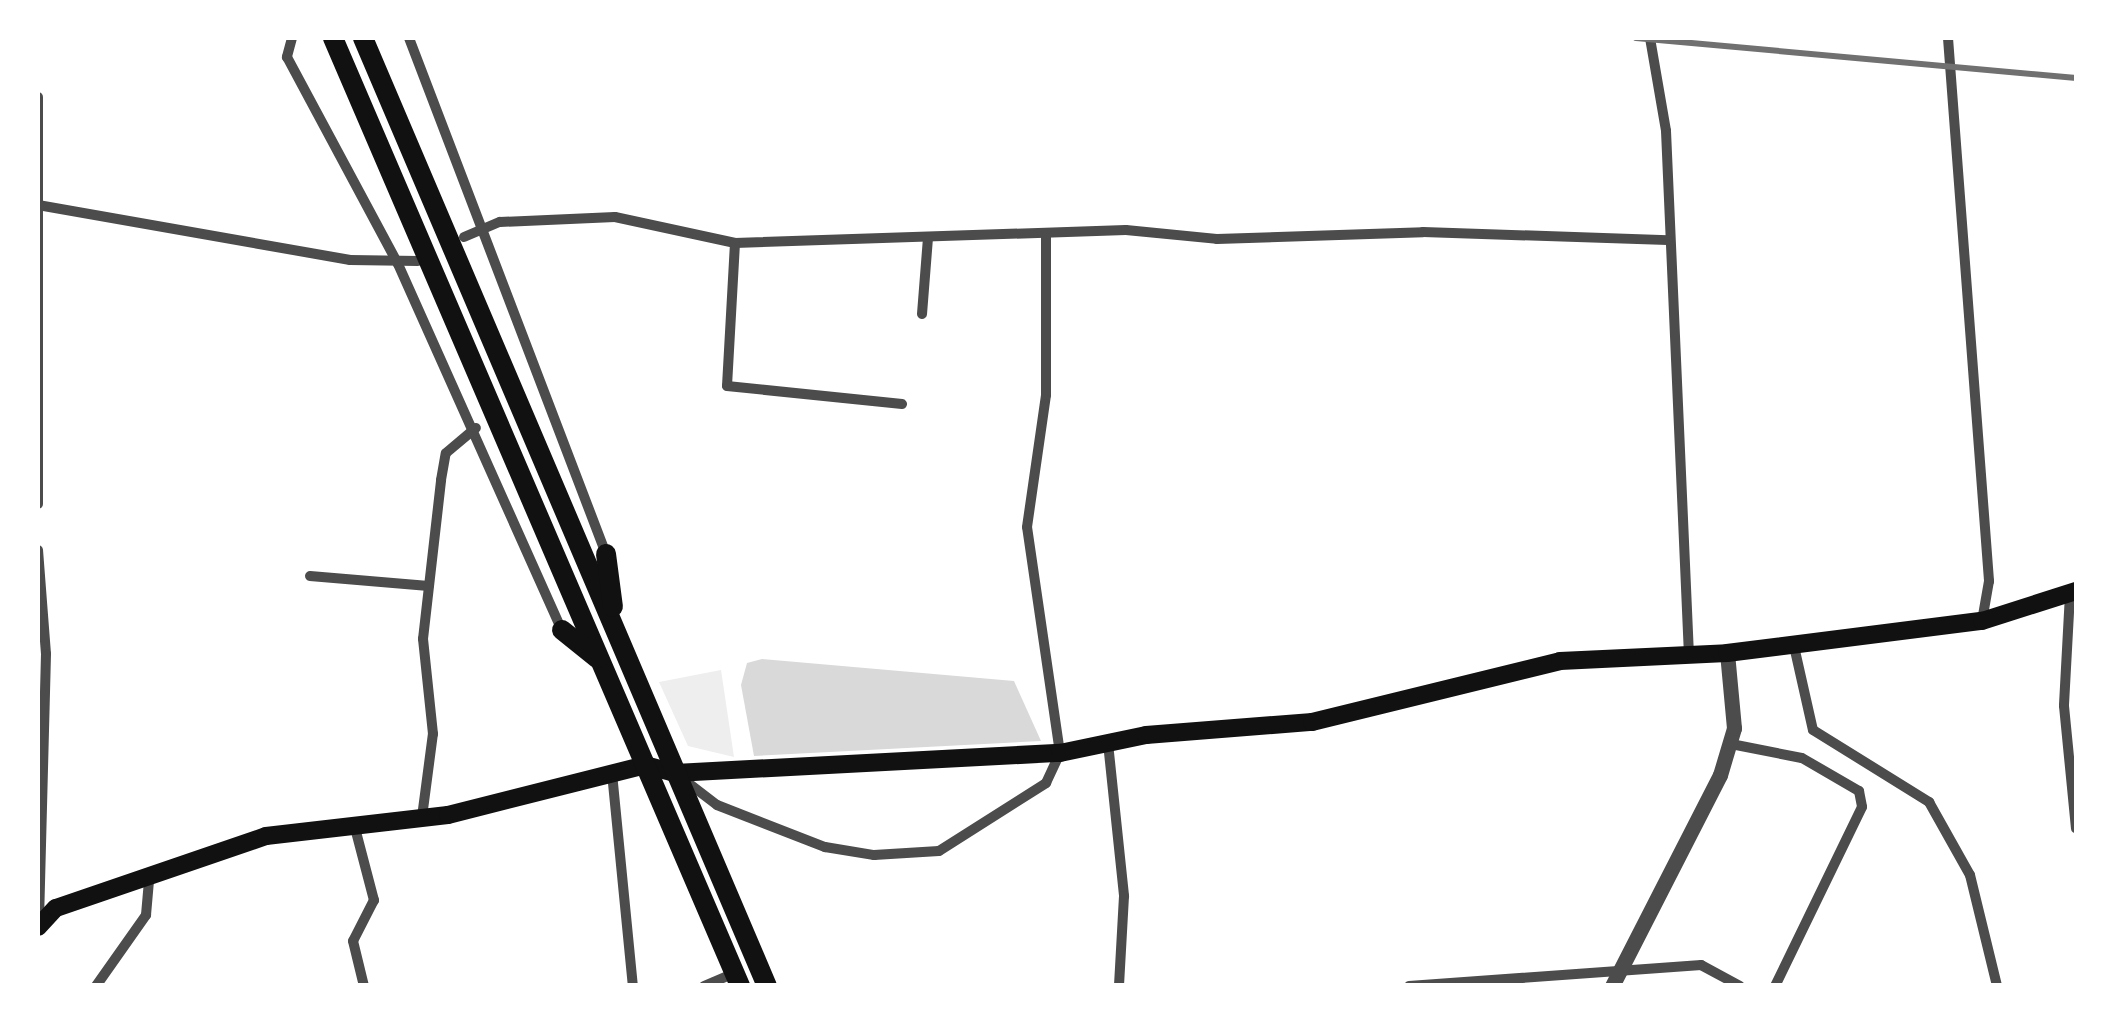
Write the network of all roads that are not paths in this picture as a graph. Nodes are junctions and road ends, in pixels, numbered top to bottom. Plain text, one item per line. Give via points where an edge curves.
1 (292, 38) edge
2 (333, 38) edge
3 (363, 38) edge
4 (409, 38) edge
5 (1650, 38) edge
6 (1948, 38) edge
7 (38, 98) edge
8 (39, 205) edge
9 (478, 230) junction
10 (1046, 233) junction
11 (464, 237) dead end
12 (928, 237) junction
13 (1668, 240) junction
14 (735, 244) junction
15 (418, 261) dead end
16 (398, 264) junction
17 (922, 314) dead end
18 (902, 404) dead end
19 (476, 428) junction
20 (38, 504) edge
21 (38, 550) edge
22 (606, 554) joint
23 (310, 576) dead end
24 (430, 586) junction
25 (2074, 593) edge
26 (1982, 621) junction
27 (562, 630) joint
28 (616, 636) junction
29 (1794, 646) junction
30 (42, 653) edge
31 (1727, 653) junction
32 (1689, 656) junction
33 (599, 659) junction
34 (1108, 743) junction
35 (1730, 744) junction
36 (1060, 753) junction
37 (645, 765) junction
38 (612, 771) junction
39 (675, 773) junction
40 (422, 817) junction
41 (354, 823) junction
42 (2076, 828) edge
43 (149, 879) junction
44 (38, 926) edge
45 (1620, 969) junction
46 (737, 979) edge
47 (96, 986) edge
48 (364, 986) edge
49 (632, 986) edge
50 (704, 986) edge
51 (767, 986) edge
52 (1119, 986) edge
53 (1409, 986) edge
54 (1612, 986) edge
55 (1740, 986) edge
56 (1775, 986) edge
57 (1997, 986) edge

1 - 16 street via 287,58
2 - 33 highway
3 - 28 highway
4 - 9 street
5 - 13 street via 1666,131
6 - 26 street via 1989,581
7 - 8 street
8 - 16 street
8 - 20 street
9 - 11 street
9 - 14 street via 616,217
9 - 22 street
10 - 12 street
10 - 13 street
10 - 36 street via 1046,395 1027,527
12 - 14 street
12 - 17 street
13 - 32 street
14 - 18 street via 727,386
15 - 16 street
16 - 19 street
19 - 24 street via 446,452
19 - 27 street
21 - 30 street
22 - 28 highway
23 - 24 street
24 - 40 street via 423,639 432,734
25 - 26 main road
25 - 42 street via 2064,706
26 - 29 main road
27 - 33 highway
28 - 39 highway
29 - 31 main road
29 - 57 street via 1814,730 1929,802 1970,875
30 - 44 street
31 - 32 main road
31 - 35 street
32 - 34 main road via 1560,661 1312,722
33 - 37 highway
34 - 36 main road
34 - 52 street via 1124,896
35 - 45 street
35 - 56 street via 1802,758 1859,790 1862,807
36 - 39 main road
36 - 39 street via 1046,783 968,836 939,851 874,855 825,847 717,805
37 - 38 main road
37 - 39 main road
37 - 46 highway
38 - 40 main road
38 - 49 street
39 - 51 highway
40 - 41 main road
41 - 43 main road via 266,836
41 - 48 street via 374,900 353,941
43 - 44 main road via 56,908
43 - 47 street via 146,916
45 - 53 street
45 - 54 street
45 - 55 street via 1700,965
46 - 50 street

